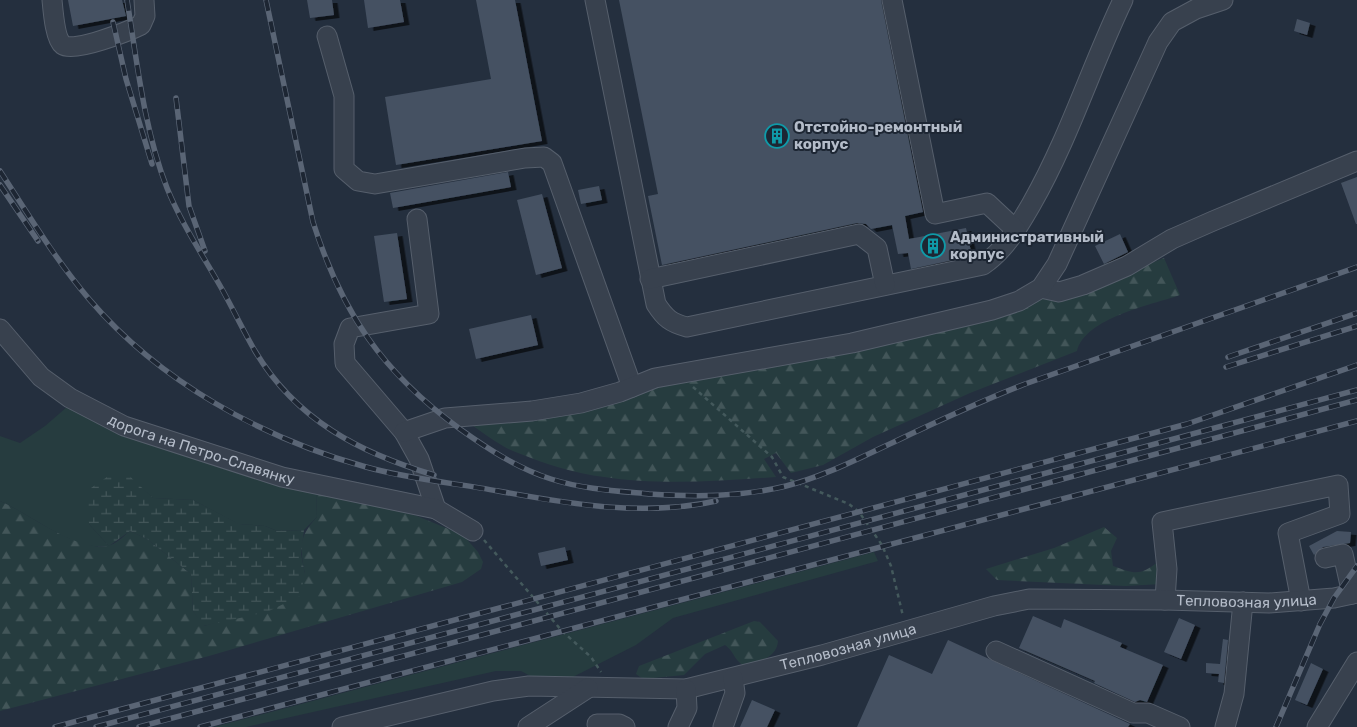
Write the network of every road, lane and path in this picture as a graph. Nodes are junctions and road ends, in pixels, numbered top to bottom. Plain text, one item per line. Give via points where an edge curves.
1 (52, 0) edge
2 (144, 0) edge
3 (595, 0) edge
4 (892, 0) edge
5 (1123, 0) edge
6 (1224, 0) edge
7 (327, 36) dead end
8 (1357, 161) edge
9 (417, 219) dead end
10 (1016, 230) junction
11 (650, 279) junction
12 (885, 285) junction
13 (1042, 288) junction
14 (0, 329) edge
15 (679, 374) junction
16 (632, 387) junction
17 (404, 432) junction
18 (436, 510) junction
19 (479, 535) joint
20 (1325, 558) dead end
21 (1355, 596) edge
22 (1166, 600) junction
23 (1301, 601) junction
24 (1243, 602) junction
25 (906, 631) junction
26 (996, 650) dead end
27 (1357, 662) edge
28 (733, 678) junction
29 (588, 688) junction
30 (612, 688) junction
31 (686, 689) junction
32 (597, 724) dead end
33 (342, 727) edge
34 (528, 727) edge
35 (625, 727) edge
36 (678, 727) edge
37 (723, 727) edge
38 (1180, 727) edge
39 (1225, 727) edge
40 (1318, 727) edge

1 - 2 street via 59,39 71,48 116,36 141,25 145,16
3 - 11 street
4 - 10 street via 935,214 987,203
5 - 10 street via 1044,181
6 - 13 street via 1196,9 1172,22 1158,42 1057,264
7 - 16 street via 344,96 344,168 358,181 375,184 525,158 544,157 552,163
8 - 13 street via 1212,221 1127,266 1083,285 1059,292
9 - 17 street via 429,314 350,328 344,344 345,363
10 - 12 street via 996,256 983,265
11 - 12 street via 656,304 664,317 687,327
11 - 12 street via 859,234 877,248
13 - 15 street via 1019,301 982,313 852,343
14 - 18 street, дорога на Петро-Славянку via 41,377 70,398 124,426 282,477
15 - 16 street
15 - 25 path via 772,457 783,477 849,504 859,512 882,545 891,566
16 - 17 street via 581,403 532,411 445,418
17 - 18 street via 419,459
18 - 19 street, дорога на Петро-Славянку
19 - 30 path via 562,631 591,657
20 - 21 street via 1343,554
21 - 23 street, Тепловозная улица
22 - 23 street via 1168,569 1162,522 1338,485 1340,514 1288,533
22 - 24 street, Тепловозная улица
22 - 25 street, Тепловозная улица via 1029,599
23 - 24 street, Тепловозная улица
24 - 39 street via 1234,694
25 - 28 street, Тепловозная улица
26 - 38 street via 1133,713 1148,713
27 - 40 street
28 - 31 street, Тепловозная улица
28 - 37 street via 735,693
29 - 30 street, Тепловозная улица
29 - 33 street, Тепловозная улица via 529,686 493,691
29 - 34 street
30 - 31 street, Тепловозная улица
31 - 36 street via 687,708
32 - 35 street

